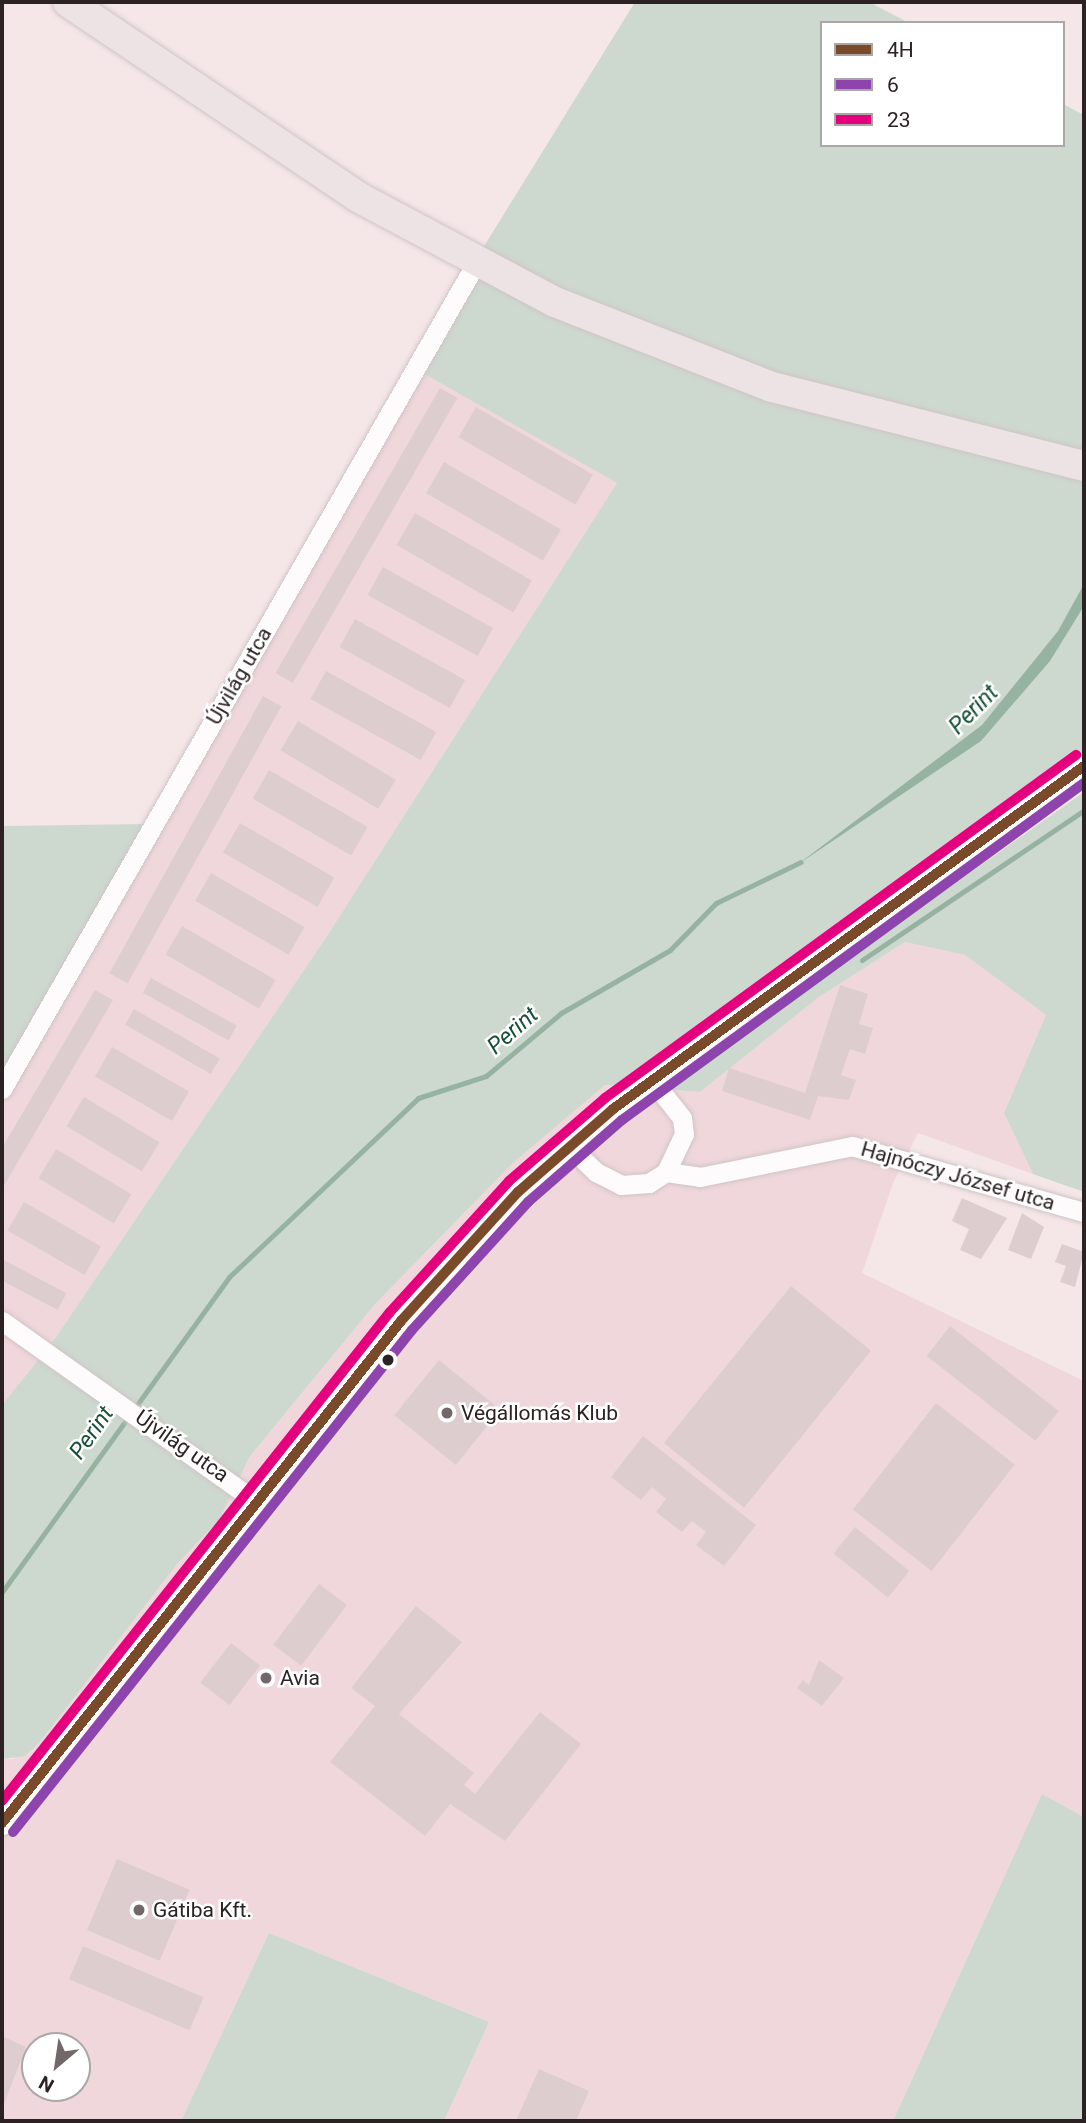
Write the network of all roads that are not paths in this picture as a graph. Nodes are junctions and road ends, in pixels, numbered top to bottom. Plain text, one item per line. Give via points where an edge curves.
1 (68, 2) edge
2 (476, 263) junction
3 (1075, 464) edge
4 (1084, 766) edge
5 (1084, 782) edge
6 (916, 889) junction
7 (652, 1080) junction
8 (2, 1088) edge
9 (568, 1145) junction
10 (666, 1172) junction
11 (1084, 1212) edge
12 (2, 1321) edge
13 (257, 1503) junction
14 (2, 1823) edge

1 - 2 main road via 336,184
2 - 3 main road via 711,367 846,409
2 - 8 street, Újvilág utca
4 - 6 street
5 - 6 street
6 - 7 street
7 - 9 street
7 - 10 street via 682,1118 684,1134
9 - 10 street via 596,1172 621,1185 649,1183
9 - 13 street via 434,1281
10 - 11 street, Hajnóczy József utca via 700,1177 852,1146
12 - 13 street, Újvilág utca
13 - 14 street

